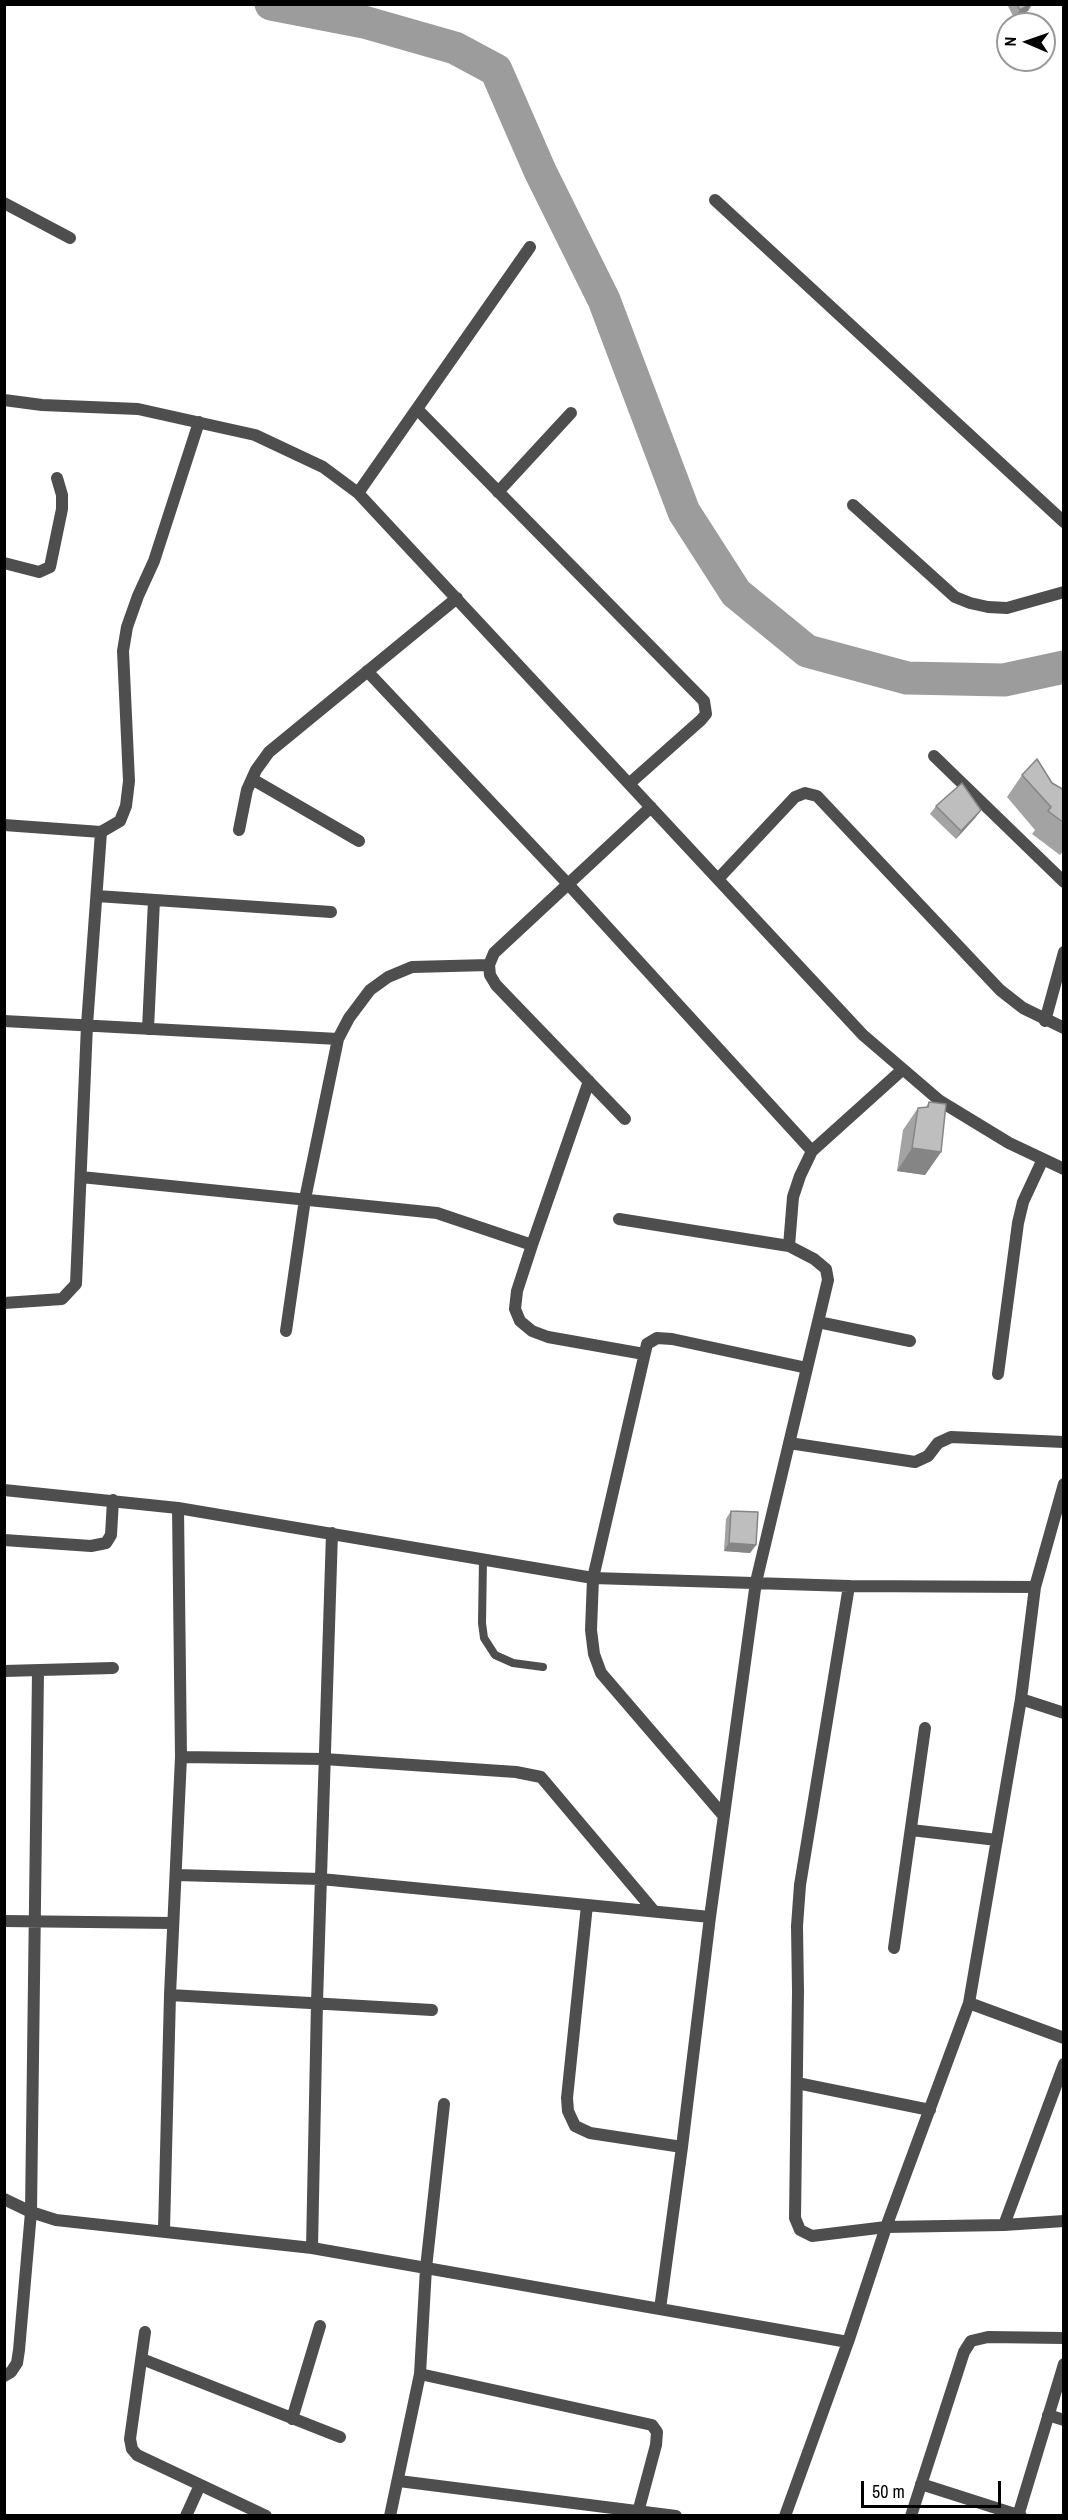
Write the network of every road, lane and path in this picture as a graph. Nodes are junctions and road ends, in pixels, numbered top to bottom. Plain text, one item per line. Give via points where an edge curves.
1 (715, 200) dead end
2 (4, 203) edge
3 (70, 238) dead end
4 (530, 247) dead end
5 (4, 400) edge
6 (417, 409) junction
7 (571, 413) dead end
8 (199, 422) junction
9 (57, 478) dead end
10 (498, 492) junction
11 (358, 493) junction
12 (853, 504) dead end
13 (1064, 522) edge
14 (4, 563) edge
15 (1064, 592) edge
16 (457, 598) junction
17 (367, 671) junction
18 (934, 756) dead end
19 (252, 779) junction
20 (630, 783) junction
21 (651, 807) junction
22 (4, 825) edge
23 (239, 830) dead end
24 (101, 832) junction
25 (359, 841) dead end
26 (718, 879) junction
27 (1064, 882) edge
28 (568, 884) junction
29 (97, 896) junction
30 (154, 900) junction
31 (331, 912) dead end
32 (1064, 952) edge
33 (489, 965) junction
34 (4, 1021) edge
35 (1045, 1021) junction
36 (87, 1025) junction
37 (1064, 1028) edge
38 (148, 1029) junction
39 (338, 1039) junction
40 (902, 1070) junction
41 (589, 1081) junction
42 (625, 1119) dead end
43 (812, 1150) junction
44 (1043, 1159) junction
45 (1064, 1169) edge
46 (81, 1177) junction
47 (305, 1199) junction
48 (619, 1219) dead end
49 (532, 1245) junction
50 (789, 1246) junction
51 (4, 1303) edge
52 (818, 1322) junction
53 (286, 1331) dead end
54 (910, 1341) dead end
55 (644, 1354) junction
56 (807, 1368) junction
57 (998, 1374) dead end
58 (1064, 1442) edge
59 (789, 1443) junction
60 (1064, 1484) edge
61 (4, 1490) edge
62 (113, 1500) junction
63 (178, 1508) junction
64 (1061, 1508) edge
65 (333, 1533) junction
66 (4, 1540) edge
67 (483, 1559) junction
68 (593, 1578) junction
69 (756, 1582) junction
70 (849, 1586) junction
71 (1035, 1587) junction
72 (543, 1667) dead end
73 (113, 1668) dead end
74 (4, 1671) edge
75 (38, 1672) junction
76 (1021, 1699) junction
77 (1064, 1713) edge
78 (925, 1728) dead end
79 (181, 1757) junction
80 (324, 1759) junction
81 (723, 1815) junction
82 (911, 1830) junction
83 (997, 1840) junction
84 (176, 1875) junction
85 (321, 1879) junction
86 (586, 1905) junction
87 (654, 1911) junction
88 (710, 1917) junction
89 (4, 1921) edge
90 (34, 1923) junction
91 (173, 1923) junction
92 (894, 1948) dead end
93 (170, 1995) junction
94 (317, 2002) junction
95 (969, 2003) junction
96 (432, 2010) dead end
97 (1064, 2038) edge
98 (1064, 2064) edge
99 (797, 2083) junction
100 (444, 2104) dead end
101 (930, 2110) junction
102 (682, 2147) junction
103 (4, 2199) edge
104 (31, 2212) junction
105 (1064, 2221) edge
106 (1004, 2225) junction
107 (886, 2227) junction
108 (164, 2230) junction
109 (312, 2248) junction
110 (426, 2268) junction
111 (660, 2309) junction
112 (320, 2326) dead end
113 (145, 2332) dead end
114 (1064, 2338) edge
115 (848, 2342) junction
116 (141, 2359) junction
117 (1064, 2364) edge
118 (420, 2374) junction
119 (4, 2376) edge
120 (1048, 2415) junction
121 (292, 2419) junction
122 (1064, 2420) edge
123 (340, 2438) dead end
124 (399, 2481) junction
125 (921, 2484) junction
126 (200, 2485) junction
127 (637, 2513) edge
128 (1019, 2515) edge
129 (186, 2516) edge
130 (266, 2516) edge
131 (390, 2516) edge
132 (676, 2516) edge
133 (785, 2516) edge
134 (911, 2516) edge

1 - 13 street
2 - 3 street
4 - 6 street
5 - 8 street via 138,410
6 - 10 street
6 - 11 street
7 - 10 street
8 - 11 street via 255,435 323,467
8 - 24 street via 154,561 127,627 123,651 129,781 126,806 120,821
9 - 14 street via 63,501 50,567 39,572
10 - 20 street via 704,701 706,714 701,720
11 - 16 street
12 - 15 street via 955,597 969,603 1007,608
16 - 17 street
16 - 20 street
17 - 19 street via 269,752
17 - 28 street
18 - 27 street
19 - 23 street
19 - 25 street
20 - 21 street
21 - 26 street
21 - 28 street
22 - 24 street
24 - 29 street
26 - 35 street via 795,797 805,793 817,796 1000,990
26 - 40 street via 864,1035
28 - 33 street via 494,953
28 - 43 street
29 - 30 street
29 - 36 street
30 - 31 street
30 - 38 street
32 - 35 street
33 - 39 street via 412,967 388,977 370,990
33 - 41 street via 496,985
34 - 36 street
35 - 37 street
36 - 38 street
36 - 46 street
38 - 39 street
39 - 47 street
40 - 43 street
40 - 44 street via 940,1101
41 - 42 street
41 - 49 street
43 - 50 street via 794,1197
44 - 45 street
44 - 57 street via 1018,1223
46 - 47 street
46 - 51 street via 76,1284 62,1299
47 - 49 street via 437,1213
47 - 53 street
48 - 50 street
49 - 55 street via 517,1292 515,1309 520,1321 548,1337
50 - 52 street via 826,1269 828,1280
52 - 54 street
52 - 56 street
55 - 56 street via 647,1344 657,1338 672,1339
55 - 68 street
56 - 59 street
58 - 59 street via 951,1437 915,1462
59 - 69 street
60 - 64 street
61 - 62 street
62 - 63 street
62 - 66 street via 111,1535 106,1543 91,1546
63 - 65 street
63 - 79 street
64 - 71 street
65 - 67 street
65 - 80 street
67 - 68 street
67 - 72 lane via 484,1638 495,1655 513,1663
68 - 69 street
68 - 81 street via 591,1630 601,1673
69 - 70 street
69 - 81 street
70 - 71 street
70 - 99 street via 800,1885
71 - 76 street
73 - 75 street
74 - 75 street
75 - 90 street
76 - 77 street
76 - 83 street
78 - 82 street
79 - 80 street
79 - 84 street
80 - 85 street
80 - 87 street via 542,1777
81 - 88 street
82 - 83 street
82 - 92 street
83 - 95 street
84 - 85 street
84 - 91 street
85 - 86 street
85 - 94 street
86 - 87 street
86 - 102 street via 568,2111 575,2126 590,2133
87 - 88 street
88 - 102 street
89 - 90 street
90 - 91 street
90 - 104 street
91 - 93 street
93 - 94 street
93 - 108 street
94 - 96 street
94 - 109 street
95 - 97 street
95 - 101 street
98 - 106 street
99 - 101 street
99 - 107 street via 795,2218 800,2230 812,2236
100 - 110 street
101 - 107 street
102 - 111 street
103 - 104 street
104 - 108 street via 84,2224
104 - 119 street via 17,2362 11,2373
105 - 106 street
106 - 107 street
107 - 115 street
108 - 109 street
109 - 110 street
110 - 111 street
110 - 118 street
111 - 115 street
112 - 121 street
113 - 116 street
114 - 125 street via 988,2337 971,2342 964,2352
115 - 133 street
116 - 121 street
116 - 126 street via 132,2449
117 - 120 street
118 - 124 street
118 - 127 street via 652,2425 657,2432 656,2445
120 - 122 street
120 - 128 street
121 - 123 street
124 - 127 street
124 - 131 street
125 - 128 street
125 - 134 street
126 - 129 street
126 - 130 street
127 - 132 street

